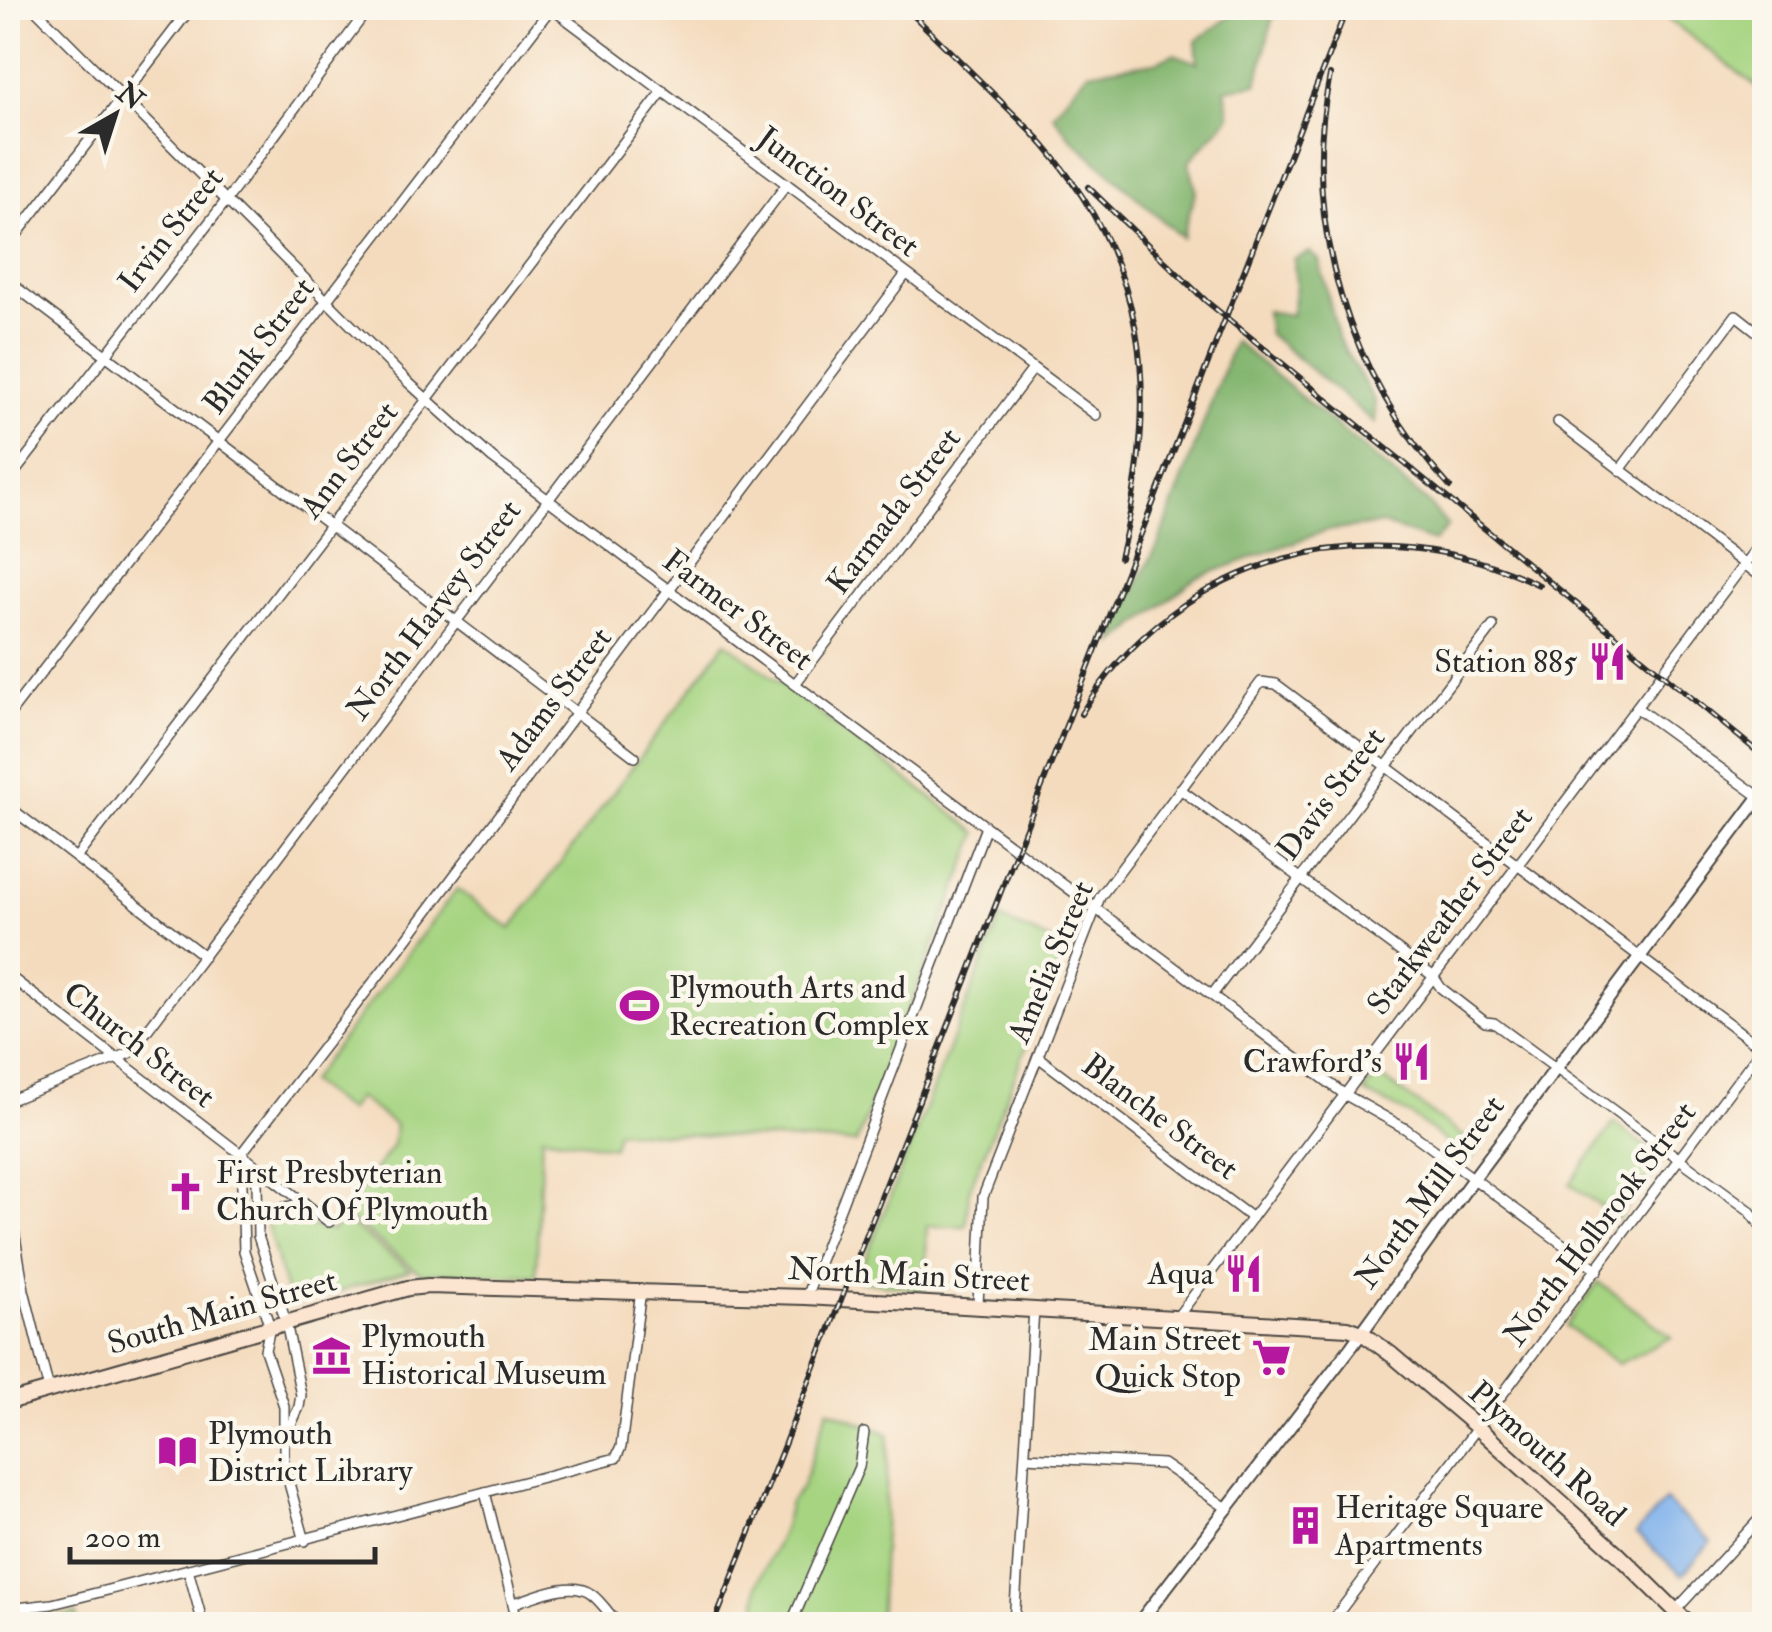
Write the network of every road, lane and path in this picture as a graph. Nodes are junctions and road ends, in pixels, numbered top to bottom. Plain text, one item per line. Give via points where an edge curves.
1 (34, 8) edge
2 (192, 8) edge
3 (370, 8) edge
4 (551, 8) edge
5 (663, 91) junction
6 (125, 98) junction
7 (786, 184) junction
8 (226, 201) junction
9 (8, 246) edge
10 (906, 274) junction
11 (8, 282) edge
12 (326, 300) junction
13 (1764, 337) edge
14 (104, 355) junction
15 (1033, 369) junction
16 (426, 400) junction
17 (1096, 415) dead end
18 (1558, 422) dead end
19 (218, 442) junction
20 (1620, 470) junction
21 (8, 481) edge
22 (549, 500) junction
23 (330, 526) junction
24 (1764, 538) edge
25 (1745, 564) junction
26 (1764, 579) edge
27 (668, 589) junction
28 (456, 622) junction
29 (1493, 626) dead end
30 (795, 684) junction
31 (1637, 708) junction
32 (576, 711) junction
33 (8, 716) edge
34 (636, 758) dead end
35 (1384, 764) junction
36 (1180, 789) junction
37 (1762, 794) edge
38 (8, 806) edge
39 (986, 827) junction
40 (76, 858) junction
41 (1516, 864) junction
42 (1300, 878) junction
43 (1096, 908) junction
44 (204, 956) junction
45 (1639, 956) junction
46 (8, 975) edge
47 (1433, 976) junction
48 (1212, 995) junction
49 (1764, 1048) edge
50 (1038, 1057) junction
51 (115, 1058) junction
52 (1555, 1068) junction
53 (1344, 1094) junction
54 (8, 1101) edge
55 (241, 1154) junction
56 (1680, 1159) junction
57 (1473, 1178) junction
58 (8, 1195) edge
59 (305, 1203) junction
60 (259, 1214) junction
61 (242, 1216) junction
62 (1252, 1218) junction
63 (329, 1222) dead end
64 (1764, 1230) edge
65 (1598, 1270) junction
66 (452, 1286) joint
67 (641, 1290) junction
68 (806, 1296) junction
69 (978, 1305) junction
70 (1034, 1309) junction
71 (1178, 1316) junction
72 (286, 1322) junction
73 (270, 1326) junction
74 (1362, 1332) junction
75 (48, 1390) junction
76 (8, 1402) edge
77 (1478, 1428) junction
78 (864, 1433) dead end
79 (284, 1438) junction
80 (1024, 1457) junction
81 (485, 1492) junction
82 (1228, 1509) junction
83 (1764, 1514) edge
84 (304, 1540) junction
85 (188, 1569) junction
86 (514, 1603) junction
87 (8, 1609) edge
88 (1676, 1610) junction
89 (203, 1624) edge
90 (518, 1624) edge
91 (618, 1624) edge
92 (791, 1624) edge
93 (1014, 1624) edge
94 (1138, 1624) edge
95 (1330, 1624) edge
96 (1689, 1624) edge

1 - 6 street, Farmer Street
2 - 6 street
3 - 8 street, Irvin Street
4 - 5 street, Junction Street
4 - 12 street, Blunk Street
5 - 7 street, Junction Street
5 - 16 street, Ann Street
6 - 8 street, Farmer Street
6 - 9 street
7 - 10 street, Junction Street
7 - 22 street, North Harvey Street
8 - 12 street, Farmer Street
8 - 14 street, Irvin Street
10 - 15 street, Junction Street
10 - 27 street, Adams Street
11 - 14 street
12 - 16 street, Farmer Street
12 - 19 street, Blunk Street
13 - 20 street via 1736,316
14 - 19 street
14 - 21 street, Irvin Street
15 - 17 street, Junction Street
15 - 30 street, Karmada Street
16 - 22 street, Farmer Street
16 - 23 street, Ann Street
18 - 20 street
19 - 23 street
19 - 33 street, Blunk Street
20 - 25 street
22 - 27 street, Farmer Street
22 - 28 street, North Harvey Street
23 - 28 street
23 - 40 street, Ann Street
24 - 25 street, Starkweather Street
25 - 26 street
25 - 31 street, Starkweather Street
27 - 30 street, Farmer Street
27 - 32 street, Adams Street
28 - 32 street
28 - 44 street, North Harvey Street
29 - 35 street, Davis Street
30 - 39 street, Farmer Street
31 - 37 street
31 - 41 street, Starkweather Street
32 - 34 street
32 - 55 street, Adams Street
35 - 36 street, Amelia Street via 1266,681
35 - 41 street
35 - 42 street, Davis Street
36 - 42 street
36 - 43 street, Amelia Street
37 - 45 street, North Mill Street
38 - 40 street
39 - 43 street, Farmer Street
39 - 68 street
40 - 44 street
41 - 45 street
41 - 47 street, Starkweather Street
42 - 47 street
42 - 48 street, Davis Street
43 - 48 street, Farmer Street
43 - 50 street, Amelia Street
44 - 51 street, North Harvey Street via 130,1054
45 - 49 street
45 - 52 street, North Mill Street
46 - 51 street, Church Street
47 - 52 street via 1485,1022
47 - 53 street, Starkweather Street
48 - 53 street, Farmer Street
49 - 56 street, North Holbrook Street
50 - 62 street, Blanche Street
50 - 69 street, Amelia Street via 983,1196
51 - 54 street, North Harvey Street
51 - 55 street, Church Street
52 - 56 street
52 - 57 street, North Mill Street
53 - 57 street, Farmer Street via 1406,1128
53 - 62 street, Starkweather Street
55 - 59 street, Church Street
55 - 60 street via 257,1182
55 - 61 street
56 - 64 street via 1749,1210
56 - 65 street, North Holbrook Street
57 - 65 street, Farmer Street
57 - 74 street, North Mill Street
58 - 75 street
59 - 60 street
59 - 63 street, Church Street
60 - 61 street
60 - 72 street via 258,1236
61 - 73 street via 244,1251
62 - 71 street, Starkweather Street
65 - 77 street, North Holbrook Street
66 - 67 main road, North Main Street
66 - 72 main road, South Main Street via 408,1288
67 - 68 main road, North Main Street
67 - 81 street via 621,1452 612,1460
68 - 69 main road, North Main Street
69 - 70 main road, North Main Street
70 - 71 main road, North Main Street
70 - 80 street
71 - 74 main road, North Main Street
72 - 73 main road, South Main Street
72 - 79 street via 301,1395
73 - 75 main road, South Main Street
73 - 79 street via 265,1350 284,1406
74 - 77 main road, Plymouth Road
74 - 82 street, North Mill Street
75 - 76 main road, South Main Street
77 - 88 main road, Plymouth Road
77 - 95 street, North Holbrook Street
78 - 92 street via 860,1467
79 - 84 street via 287,1482
80 - 82 street via 1163,1464
80 - 93 street
81 - 84 street
81 - 86 street
82 - 94 street, North Mill Street
83 - 88 street
84 - 85 street
85 - 87 street
85 - 89 street
86 - 90 street
86 - 91 street via 580,1588
88 - 96 main road, Plymouth Road

